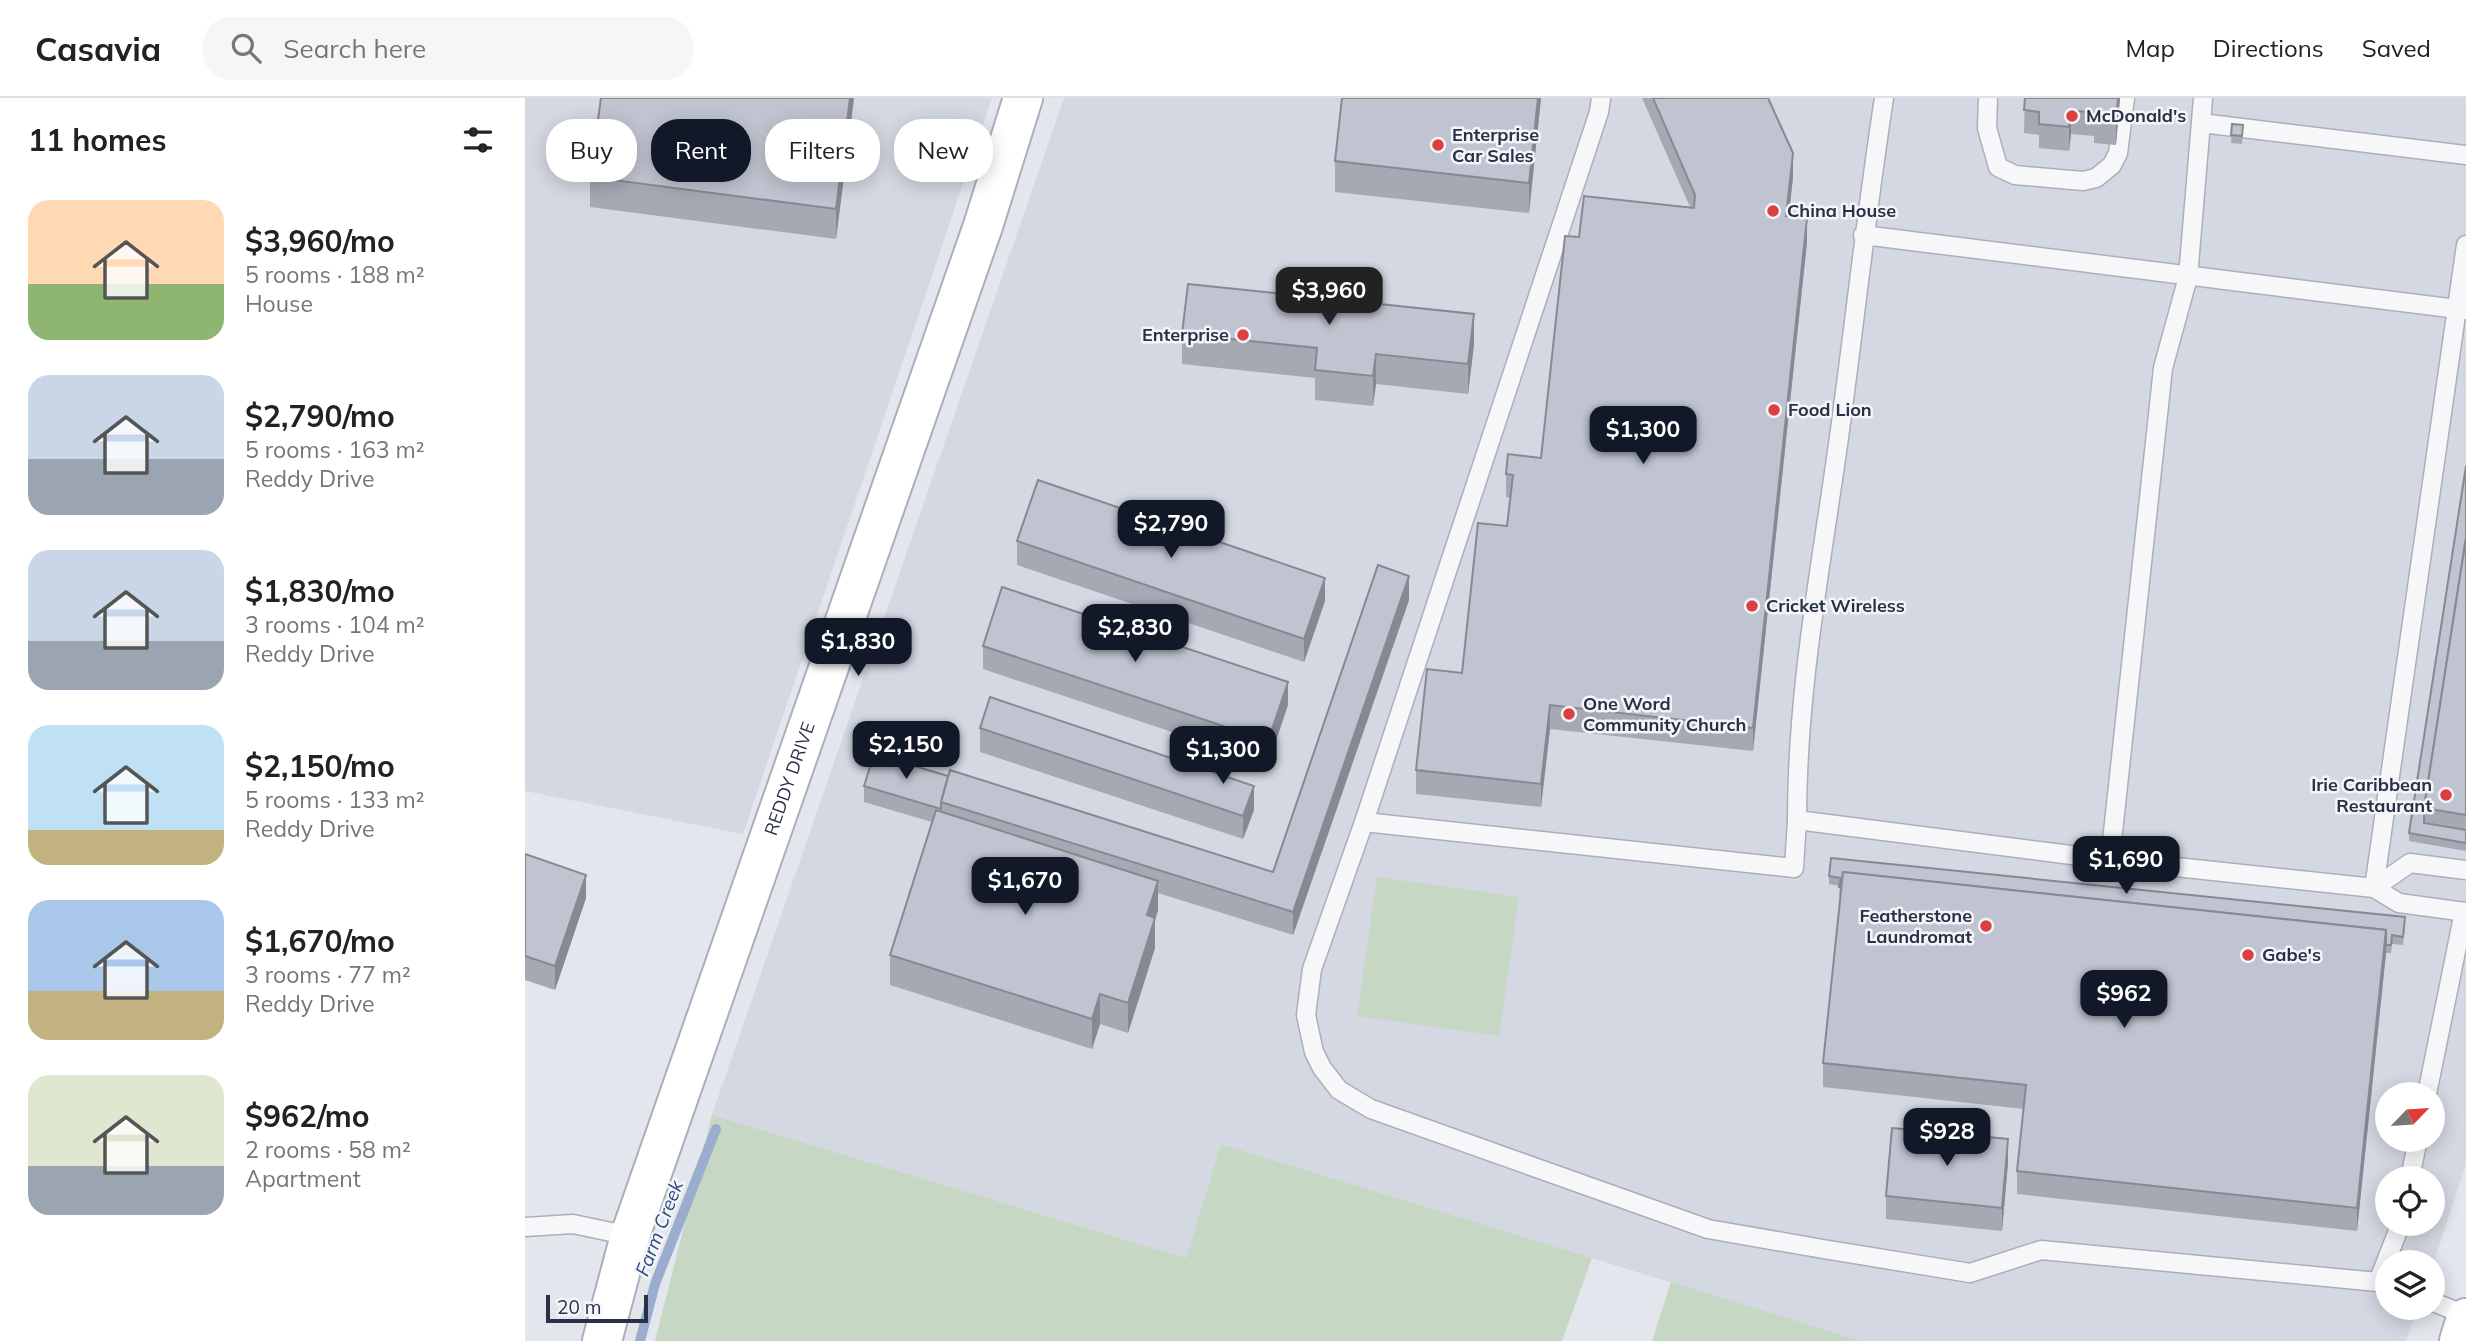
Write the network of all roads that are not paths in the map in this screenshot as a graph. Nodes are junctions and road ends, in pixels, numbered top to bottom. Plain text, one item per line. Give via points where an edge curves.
1 (1023, 98) edge
2 (1601, 98) edge
3 (1884, 98) edge
4 (1988, 98) edge
5 (2125, 98) edge
6 (2203, 98) edge
7 (2201, 123) junction
8 (2466, 155) edge
9 (1863, 235) junction
10 (2466, 245) edge
11 (2188, 277) junction
12 (2461, 310) edge
13 (1797, 820) junction
14 (1364, 822) junction
15 (2110, 860) junction
16 (2466, 870) edge
17 (2374, 888) junction
18 (2465, 912) edge
19 (2430, 1082) edge
20 (525, 1227) edge
21 (630, 1237) junction
22 (2375, 1283) edge
23 (2445, 1307) edge
24 (2466, 1316) edge
25 (602, 1341) edge
26 (2459, 1341) edge

1 - 21 street, REDDY DRIVE via 983,226
2 - 14 lane
3 - 9 lane
4 - 5 lane via 1990,146 1999,167 2005,172 2083,181 2104,172 2118,153
6 - 7 lane
7 - 8 lane
7 - 11 lane
9 - 11 lane
9 - 13 lane via 1799,716
10 - 12 lane
11 - 12 lane
11 - 15 lane via 2163,368
12 - 17 lane
13 - 14 lane via 1794,868
13 - 15 lane
14 - 22 lane via 1312,969 1306,1015 1314,1052 1329,1079 1371,1109 1708,1228 1810,1246 1970,1273 2041,1250
15 - 17 lane
16 - 17 lane via 2410,863
17 - 18 lane via 2399,903
18 - 19 lane
20 - 21 lane via 573,1224
21 - 25 street, REDDY DRIVE
23 - 24 lane
24 - 26 street

